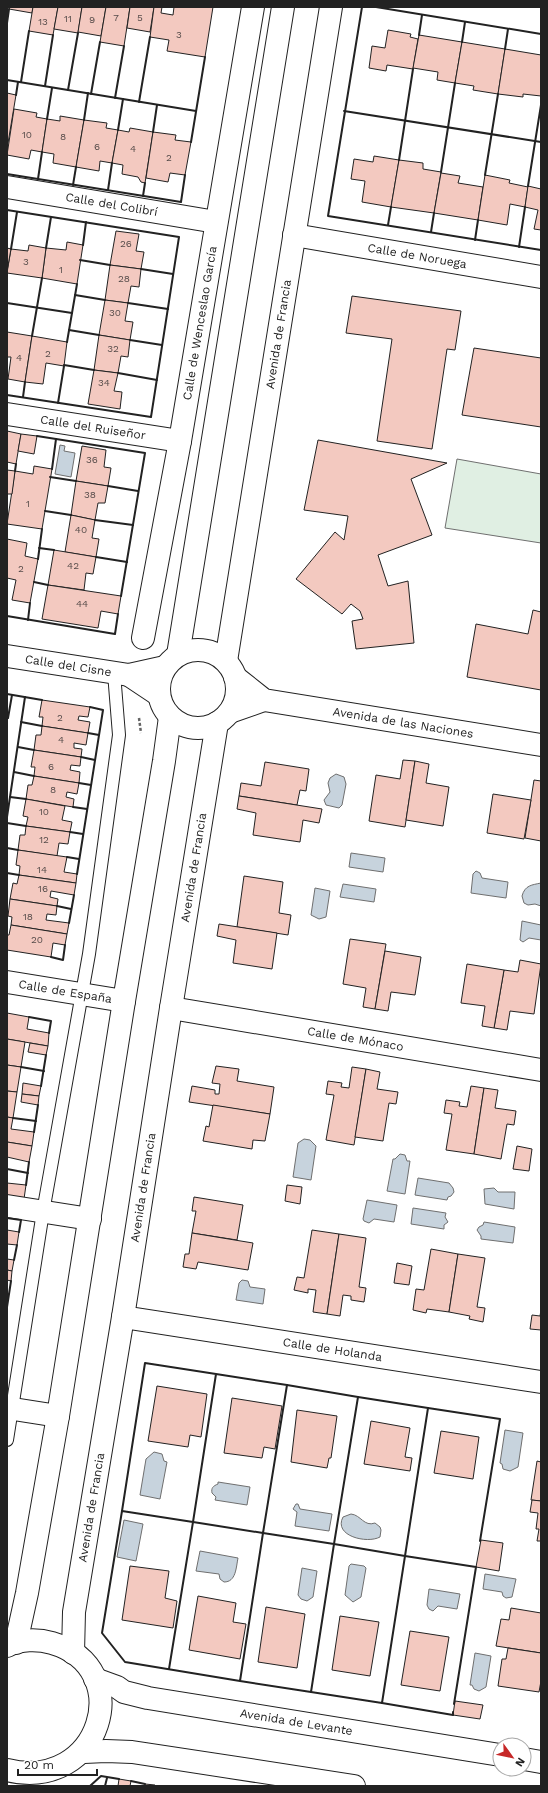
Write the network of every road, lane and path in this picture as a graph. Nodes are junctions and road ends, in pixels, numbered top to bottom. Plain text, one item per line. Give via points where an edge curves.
1 (253, 7) edge
2 (283, 7) edge
3 (331, 7) edge
4 (7, 187) edge
5 (216, 222) junction
6 (294, 235) junction
7 (541, 277) edge
8 (7, 414) edge
9 (180, 441) junction
10 (143, 638) dead end
11 (7, 656) edge
12 (171, 661) junction
13 (230, 669) junction
14 (122, 674) junction
15 (159, 695) junction
16 (264, 700) junction
17 (170, 717) junction
18 (224, 717) junction
19 (541, 745) edge
20 (7, 982) edge
21 (82, 995) junction
22 (124, 1001) junction
23 (171, 1008) junction
24 (541, 1070) edge
25 (7, 1206) edge
26 (43, 1212) junction
27 (90, 1219) junction
28 (123, 1317) junction
29 (541, 1382) edge
30 (9, 1408) edge
31 (58, 1416) junction
32 (7, 1440) edge
33 (10, 1643) edge
34 (73, 1653) junction
35 (95, 1679) junction
36 (84, 1752) junction
37 (492, 1754) edge
38 (7, 1770) edge
39 (39, 1780) edge
40 (354, 1786) edge

1 - 5 street, Calle de Wenceslao García
2 - 12 street
3 - 6 street, Avenida de Francia
4 - 5 street, Calle del Colibrí
5 - 9 street, Calle de Wenceslao García
6 - 7 street, Calle de Noruega
6 - 13 street, Avenida de Francia
8 - 9 street, Calle del Ruiseñor
9 - 10 street, Calle de Wenceslao García
11 - 14 street, Calle del Cisne
12 - 13 street via 194,650 212,652
12 - 14 street, Calle del Cisne
12 - 15 street via 159,683
13 - 16 street, Avenida de las Naciones
13 - 18 street via 237,683 236,696
14 - 15 street, Calle del Cisne
14 - 21 lane via 119,734
15 - 17 street
16 - 18 street, Avenida de las Naciones
16 - 19 street, Avenida de las Naciones
17 - 18 street via 184,726 201,728
17 - 22 street
18 - 23 street, Avenida de Francia
20 - 21 street, Calle de España
21 - 22 street, Calle de España
21 - 26 lane
22 - 27 street
23 - 24 street, Calle de Mónaco
23 - 28 street, Avenida de Francia
25 - 26 street
26 - 27 street
26 - 30 lane
27 - 31 street
28 - 29 street, Calle de Holanda
28 - 34 street, Avenida de Francia via 74,1612
30 - 31 street
30 - 32 lane
31 - 33 street via 27,1593
33 - 34 street via 45,1641 60,1645
34 - 35 street via 86,1664
35 - 36 street via 101,1705 97,1730
35 - 37 street, Avenida de Levante via 124,1692 148,1698
36 - 39 street via 65,1768
36 - 40 street via 132,1752
38 - 39 street

